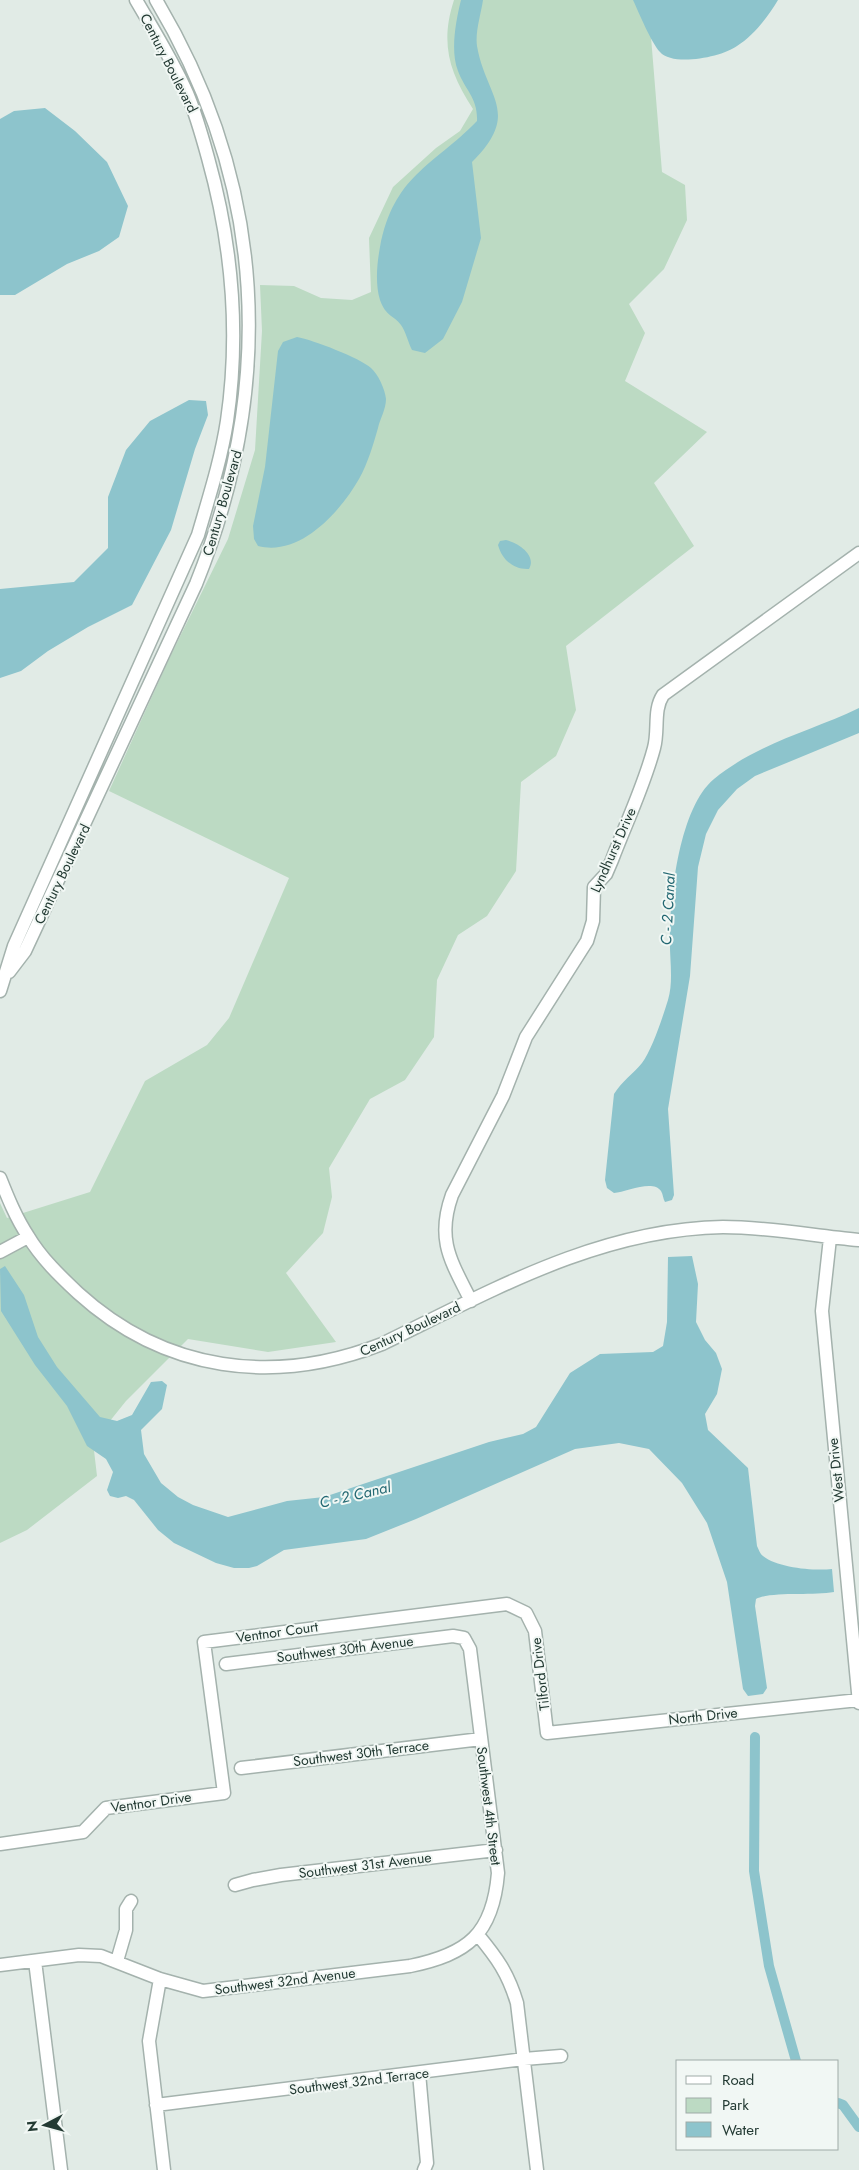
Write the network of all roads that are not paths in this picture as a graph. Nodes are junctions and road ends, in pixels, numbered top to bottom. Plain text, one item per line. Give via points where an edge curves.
1 (136, 0) edge
2 (156, 0) edge
3 (859, 553) edge
4 (2, 984) edge
5 (0, 1178) edge
6 (28, 1237) junction
7 (830, 1238) junction
8 (859, 1240) edge
9 (0, 1252) edge
10 (470, 1301) junction
11 (502, 1604) joint
12 (464, 1638) joint
13 (226, 1664) dead end
14 (859, 1702) edge
15 (547, 1733) joint
16 (481, 1739) junction
17 (241, 1768) dead end
18 (224, 1793) joint
19 (0, 1844) edge
20 (496, 1850) junction
21 (235, 1885) dead end
22 (131, 1901) dead end
23 (478, 1935) junction
24 (35, 1960) junction
25 (117, 1961) junction
26 (0, 1965) edge
27 (160, 1979) junction
28 (560, 2056) dead end
29 (524, 2059) junction
30 (419, 2073) junction
31 (156, 2105) junction
32 (61, 2170) edge
33 (164, 2170) edge
34 (424, 2170) edge
35 (537, 2170) edge

1 - 4 street, Century Boulevard via 186,92 219,197 227,235 233,297 232,377 227,421 217,472 198,535 14,946
2 - 4 street, Century Boulevard via 174,29 208,103 235,193 244,236 250,318 243,423 233,476 214,540 196,584 26,951
3 - 10 street, Lyndhurst Drive via 729,645 663,695 659,702 652,757 606,874 594,887 593,921 587,940 526,1038 504,1096 446,1212 446,1244
5 - 6 street, Century Boulevard
6 - 9 street
6 - 10 street, Century Boulevard via 58,1274 98,1311 125,1328 153,1345 239,1366 283,1368 355,1354
7 - 8 street, Century Boulevard
7 - 10 street, Century Boulevard via 740,1227 634,1237 545,1266
7 - 14 street, West Drive via 822,1311
11 - 15 street, Tilford Drive via 526,1613 535,1631
11 - 18 street, Ventnor Court via 204,1642
12 - 13 street, Southwest 30th Avenue via 454,1636
12 - 16 street, Southwest 4th Street via 470,1649
14 - 15 street, North Drive
16 - 17 street, Southwest 30th Terrace
16 - 20 street, Southwest 4th Street
18 - 19 street, Ventnor Drive via 106,1808 83,1832
20 - 21 street, Southwest 31st Avenue via 280,1875
20 - 23 street, Southwest 4th Street via 496,1890
22 - 25 street via 126,1909 126,1930
23 - 27 street, Southwest 32nd Avenue via 440,1960 410,1966 203,1991
23 - 29 street via 503,1966 511,1982
24 - 25 street, Southwest 32nd Avenue via 79,1955
24 - 26 street, Southwest 32nd Avenue
24 - 32 street
25 - 27 street, Southwest 32nd Avenue
27 - 31 street via 149,2041
28 - 29 street, Southwest 32nd Terrace
29 - 30 street, Southwest 32nd Terrace
29 - 35 street
30 - 31 street, Southwest 32nd Terrace
30 - 34 street via 427,2163
31 - 33 street

